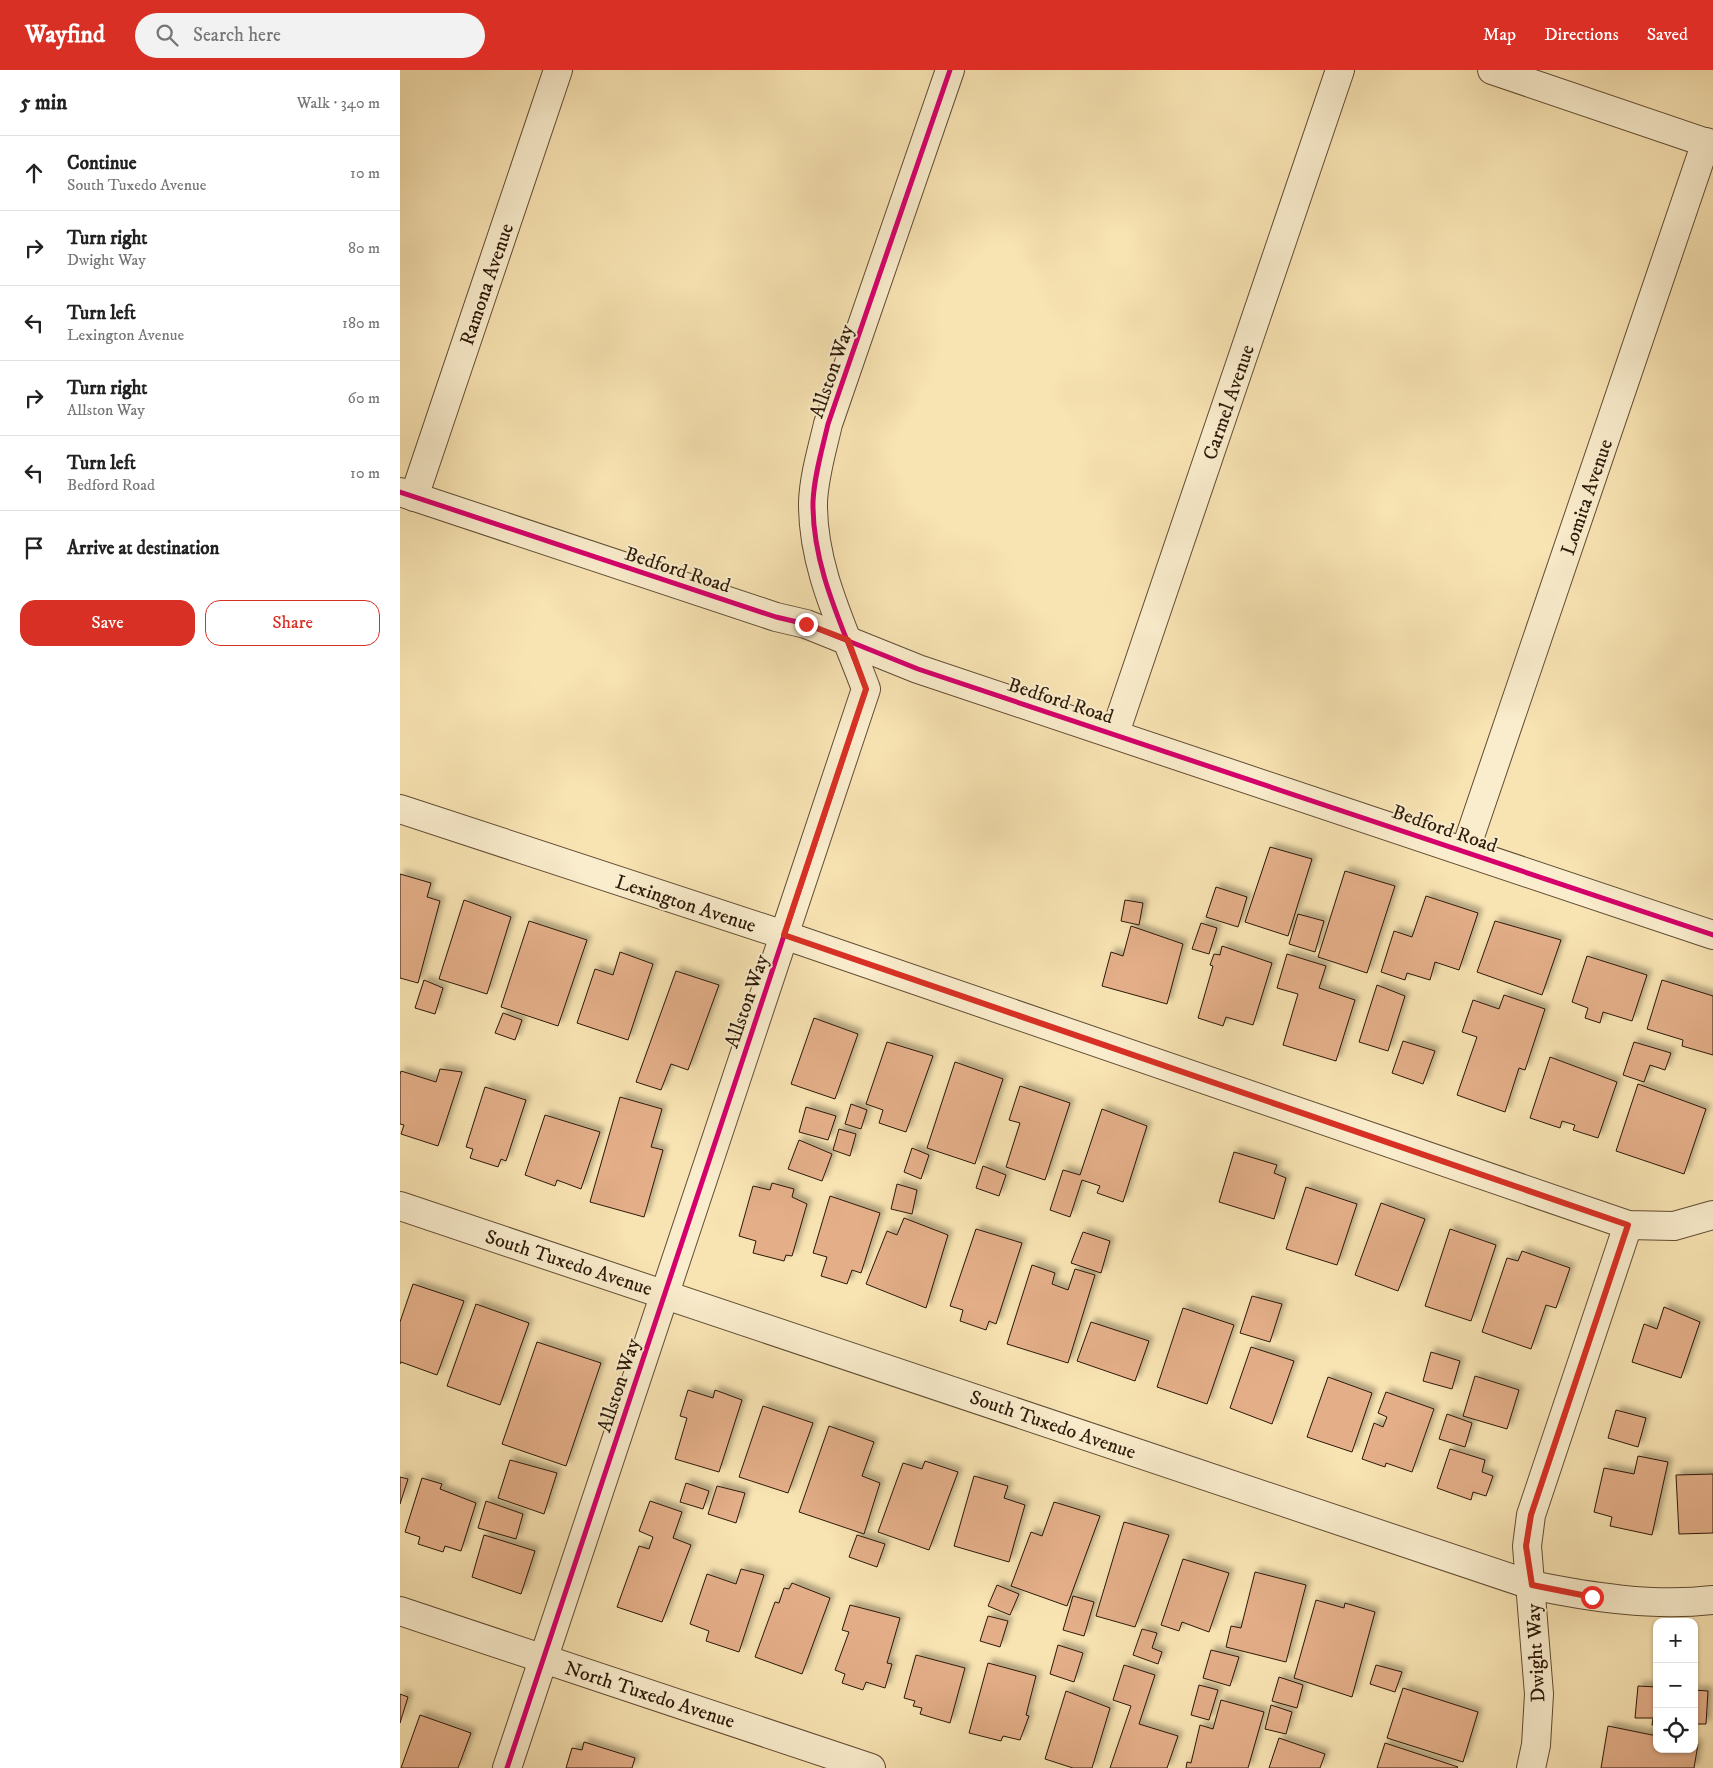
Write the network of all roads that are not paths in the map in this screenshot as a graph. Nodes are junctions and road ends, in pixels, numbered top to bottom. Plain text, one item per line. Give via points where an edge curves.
1 (558, 70) edge
2 (950, 70) edge
3 (1340, 70) edge
4 (1492, 70) edge
5 (1709, 144) edge
6 (407, 495) edge
7 (848, 640) junction
8 (1115, 733) junction
9 (400, 809) edge
10 (1465, 851) junction
11 (784, 935) junction
12 (1713, 935) edge
13 (400, 1206) edge
14 (1713, 1215) edge
15 (1628, 1225) junction
16 (664, 1293) junction
17 (1532, 1585) junction
18 (1713, 1600) edge
19 (400, 1611) edge
20 (545, 1659) junction
21 (507, 1768) edge
22 (872, 1768) edge
23 (1531, 1768) edge

1 - 6 street, Ramona Avenue
2 - 7 street, Allston Way via 828,424 817,469 814,529 822,572
3 - 8 street, Carmel Avenue
4 - 5 street
5 - 10 street, Lomita Avenue
6 - 7 street, Bedford Road
7 - 8 street, Bedford Road via 918,669
7 - 11 street, Allston Way via 866,689
8 - 10 street, Bedford Road
9 - 11 street, Lexington Avenue
10 - 12 street, Bedford Road
11 - 15 street, Lexington Avenue
11 - 16 street, Allston Way
13 - 16 street, South Tuxedo Avenue
14 - 15 street, Lexington Avenue via 1674,1226
15 - 17 street, Dwight Way via 1531,1515 1526,1546
16 - 17 street, South Tuxedo Avenue
16 - 20 street, Allston Way
17 - 18 street, South Tuxedo Avenue via 1592,1597 1650,1601
17 - 23 street, Dwight Way via 1539,1694
19 - 20 street, North Tuxedo Avenue
20 - 21 street, Allston Way
20 - 22 street, North Tuxedo Avenue

